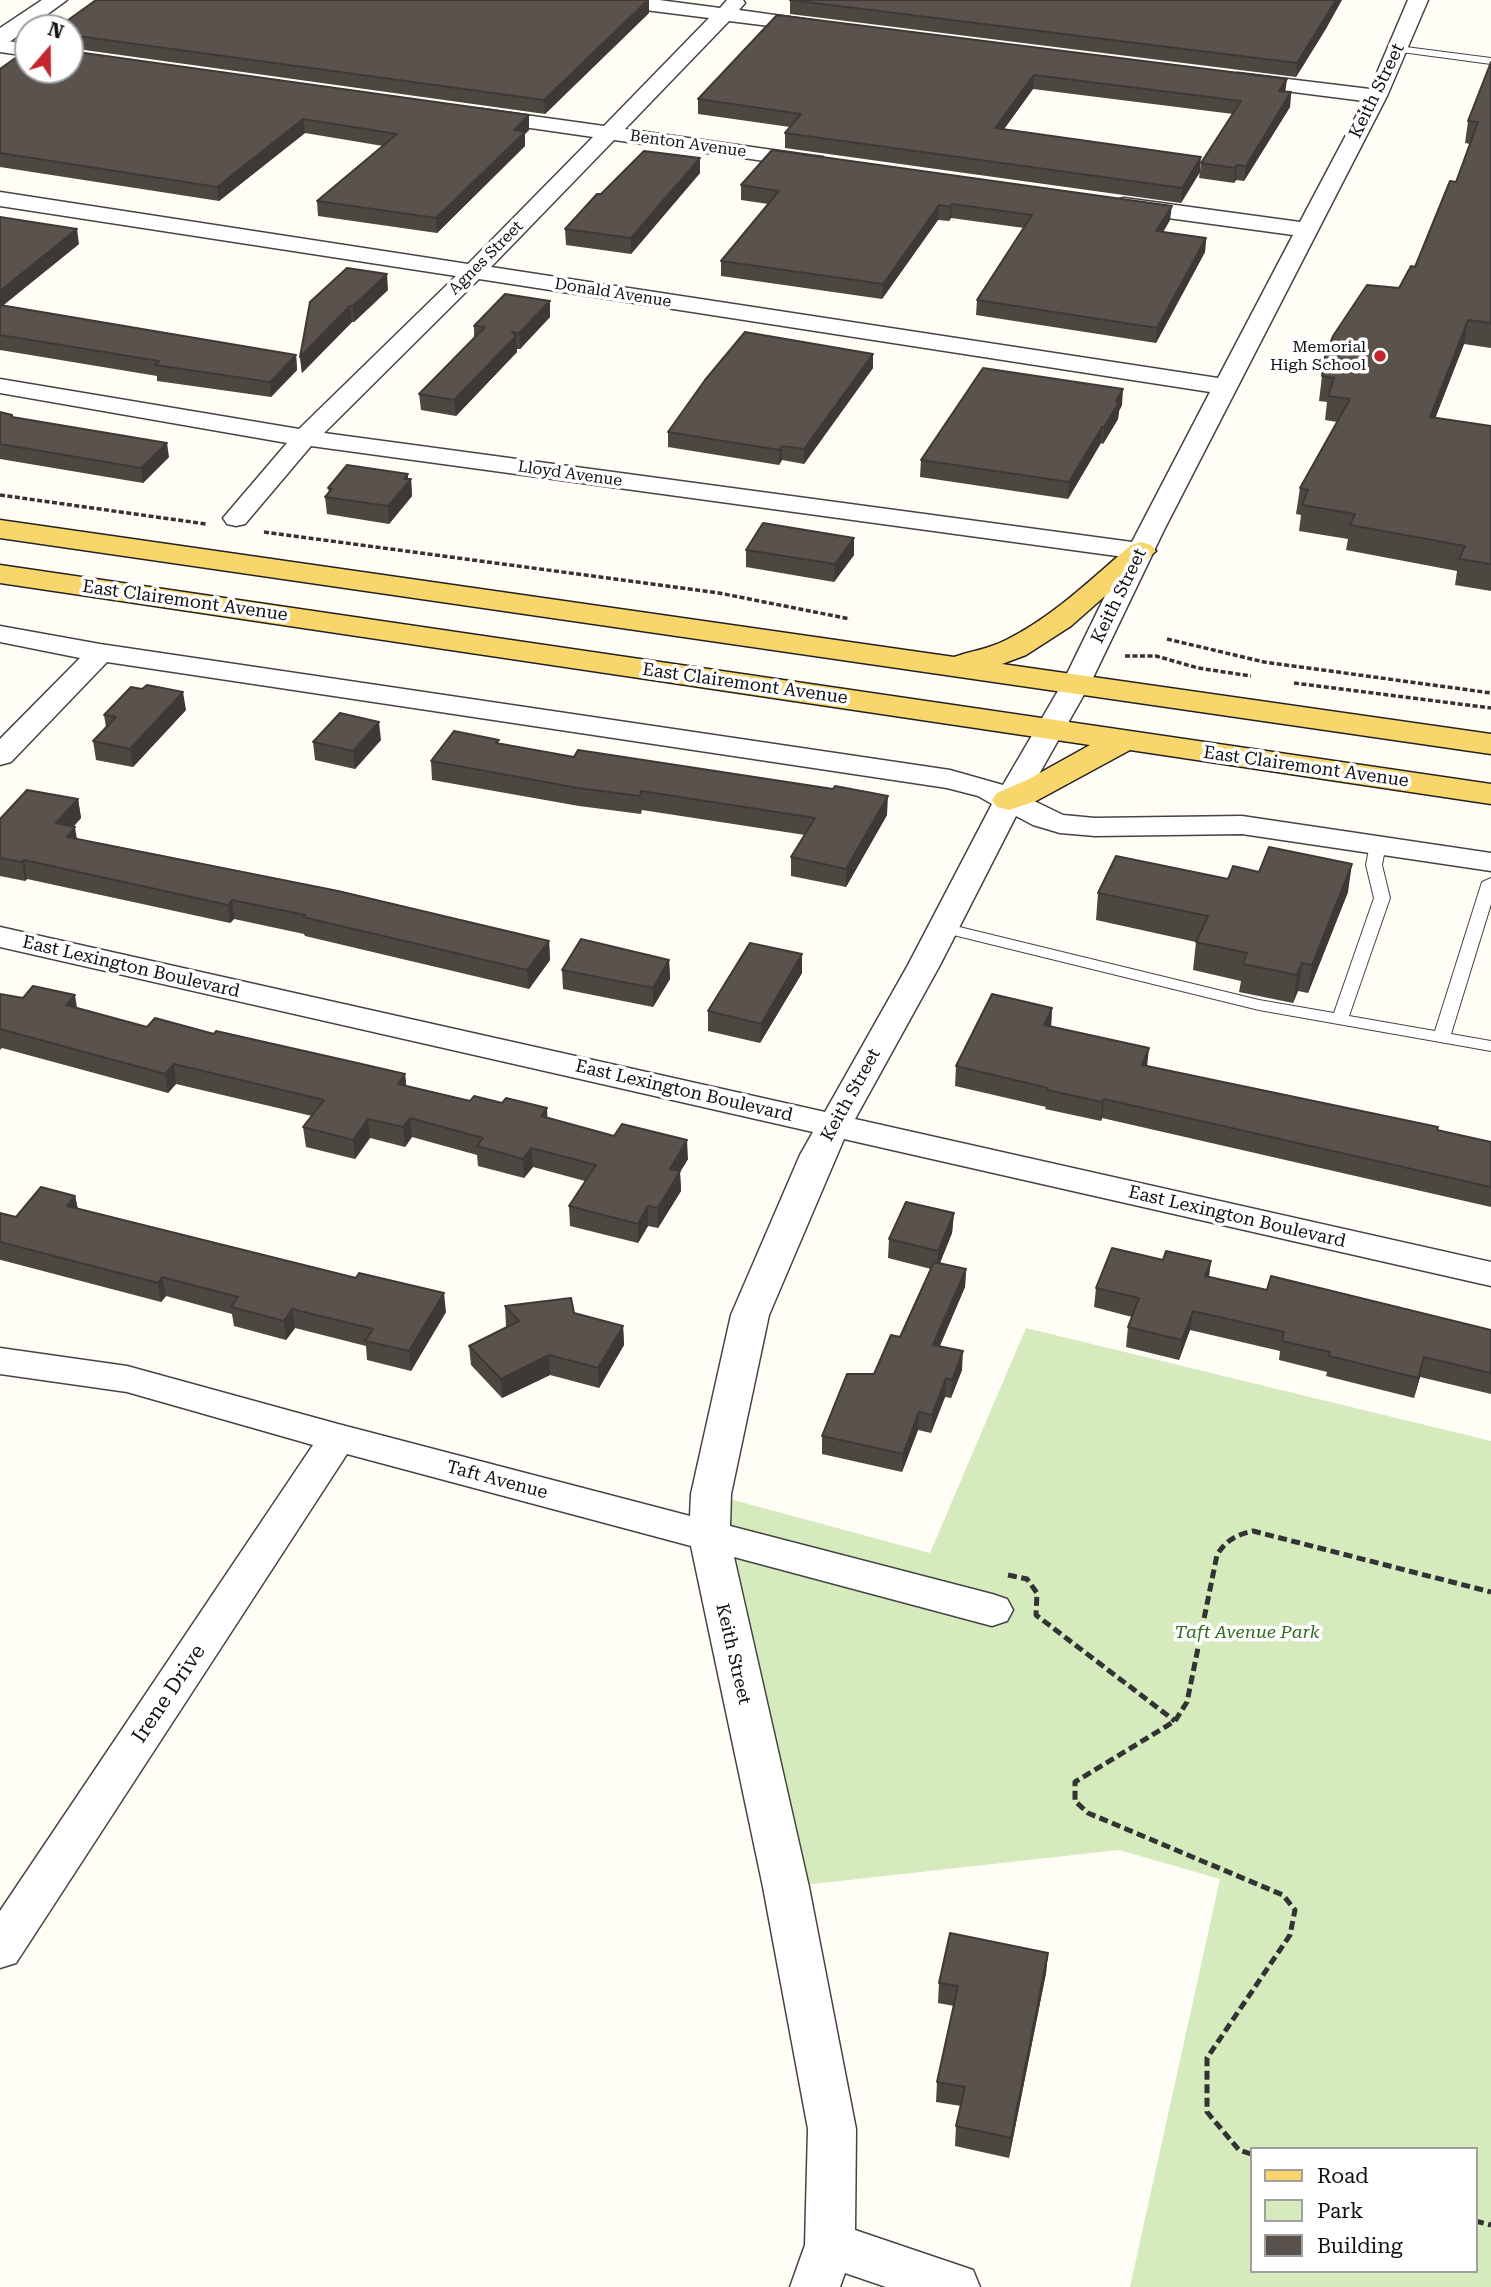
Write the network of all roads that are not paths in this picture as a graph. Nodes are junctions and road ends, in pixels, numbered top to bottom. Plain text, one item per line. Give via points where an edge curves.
1 (55, 0) edge
2 (613, 0) edge
3 (1418, 0) edge
4 (731, 7) edge
5 (843, 29) edge
6 (0, 37) edge
7 (1398, 49) junction
8 (1491, 61) edge
9 (1212, 75) edge
10 (1377, 96) junction
11 (456, 111) edge
12 (609, 133) junction
13 (839, 165) edge
14 (0, 200) edge
15 (1100, 202) edge
16 (1307, 230) junction
17 (474, 272) junction
18 (0, 386) edge
19 (1225, 387) junction
20 (305, 438) junction
21 (236, 518) dead end
22 (0, 529) edge
23 (1141, 551) junction
24 (0, 574) edge
25 (44, 580) junction
26 (0, 634) edge
27 (100, 653) junction
28 (942, 665) junction
29 (1083, 670) junction
30 (1051, 730) junction
31 (1124, 741) junction
32 (1491, 744) edge
33 (1491, 756) edge
34 (0, 757) edge
35 (1491, 794) edge
36 (1009, 800) junction
37 (1378, 845) junction
38 (1490, 872) edge
39 (943, 928) junction
40 (0, 937) edge
41 (1340, 1019) junction
42 (1442, 1037) junction
43 (1491, 1045) edge
44 (834, 1125) junction
45 (1491, 1274) edge
46 (0, 1361) edge
47 (338, 1438) junction
48 (709, 1536) junction
49 (992, 1610) road end
50 (0, 1949) edge
51 (823, 2266) edge
52 (955, 2287) edge

1 - 6 street
2 - 4 street
3 - 7 street, Keith Street
4 - 5 street
4 - 12 street, Agnes Street
7 - 8 lane
7 - 10 street, Keith Street
9 - 10 street
10 - 16 street, Keith Street
11 - 12 street, Benton Avenue
12 - 13 street, Benton Avenue
12 - 17 street, Agnes Street
14 - 17 street, Donald Avenue
15 - 16 street
16 - 19 street, Keith Street
17 - 19 street, Donald Avenue
17 - 20 street, Agnes Street
18 - 20 street, Lloyd Avenue
19 - 23 street, Keith Street
20 - 21 street, Agnes Street
20 - 23 street, Lloyd Avenue
22 - 28 main road
23 - 28 main road via 1020,648 975,662
23 - 29 street, Keith Street
24 - 25 main road, East Clairemont Avenue
25 - 29 main road via 178,583 682,655 1000,694 1053,693
25 - 30 main road, East Clairemont Avenue
26 - 27 street
27 - 34 street
27 - 36 street via 950,779
28 - 29 main road
29 - 30 street, Keith Street
29 - 32 main road
30 - 31 main road, East Clairemont Avenue
30 - 33 main road via 1112,708
30 - 36 street, Keith Street
31 - 35 main road, East Clairemont Avenue
31 - 36 main road via 1085,758 1037,790
36 - 37 street via 1044,819 1077,826 1242,825
36 - 39 street, Keith Street
37 - 38 street
37 - 41 lane via 1374,865 1382,898
38 - 42 lane
39 - 41 lane
39 - 44 street, Keith Street
40 - 44 street, East Lexington Boulevard
41 - 42 lane
42 - 43 lane
44 - 45 street, East Lexington Boulevard
44 - 48 street, Keith Street via 750,1315 711,1494
46 - 47 street, Taft Avenue via 127,1379
47 - 48 street, Taft Avenue
47 - 50 street, Irene Drive
48 - 49 street, Taft Avenue
48 - 51 street, Keith Street via 786,1887 832,2129
51 - 52 street

